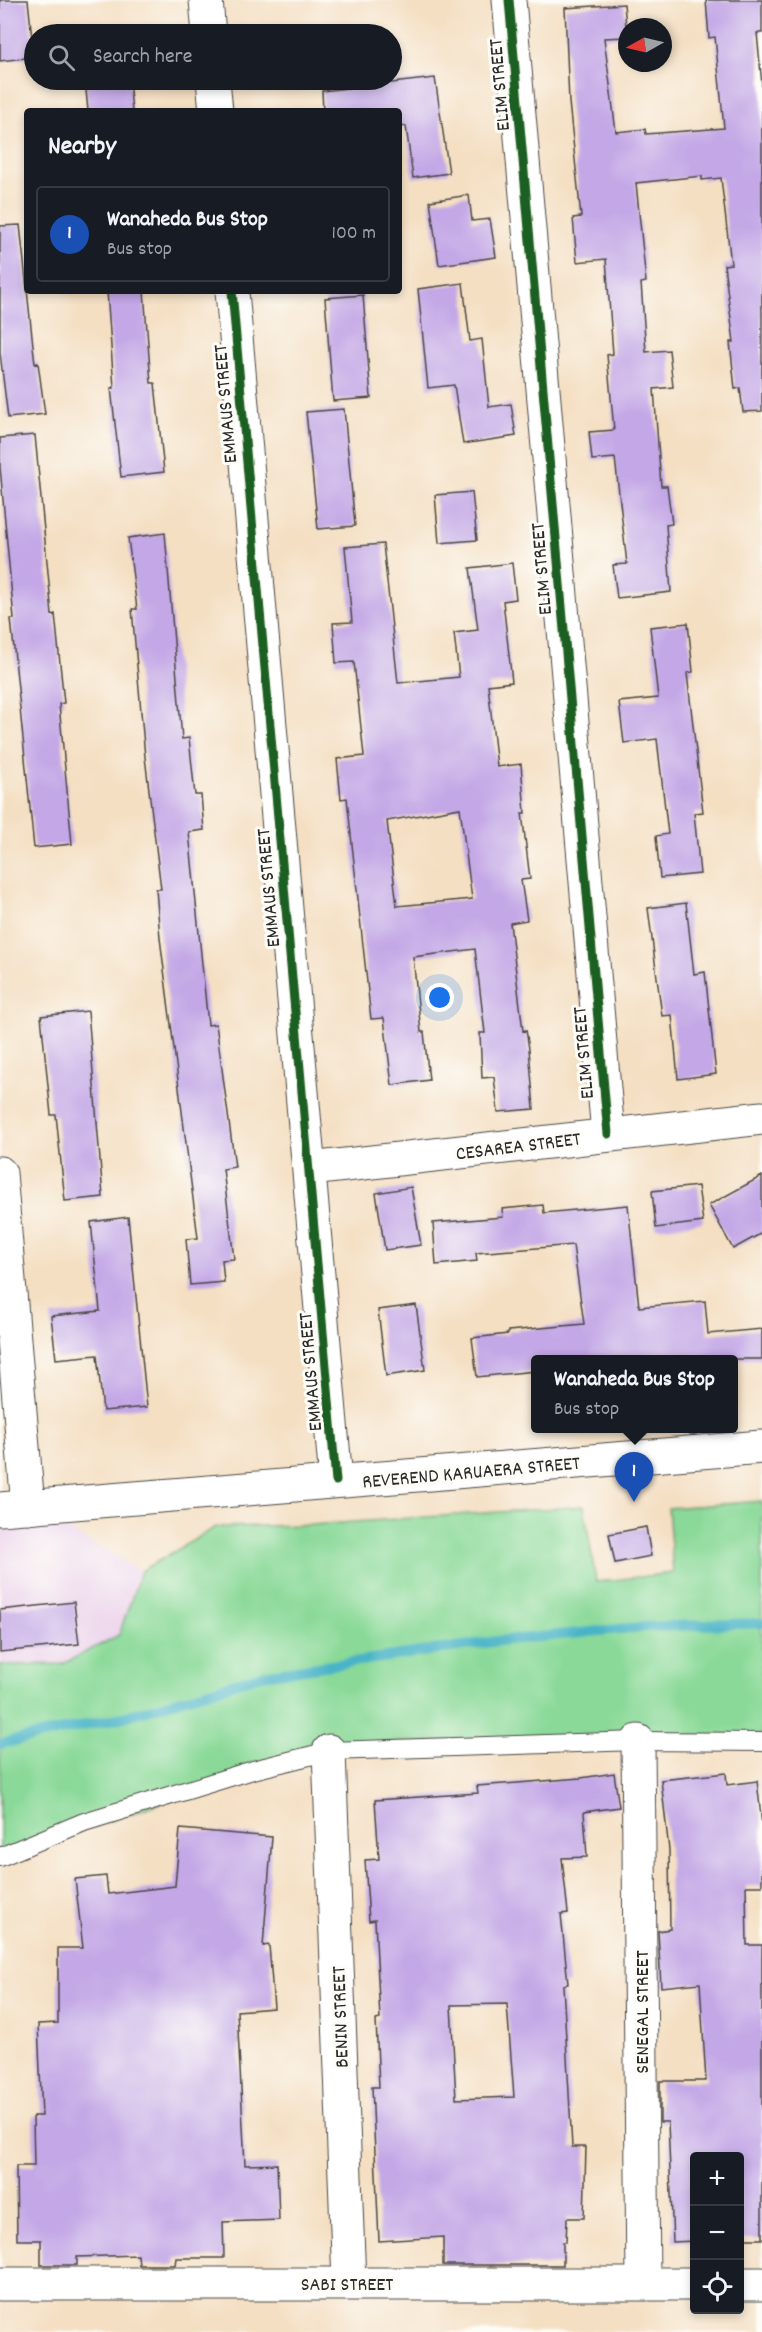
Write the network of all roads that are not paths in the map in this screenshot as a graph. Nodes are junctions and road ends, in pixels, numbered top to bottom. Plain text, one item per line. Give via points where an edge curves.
1 (206, 0) edge
2 (509, 0) edge
3 (208, 24) edge
4 (214, 90) edge
5 (216, 108) edge
6 (232, 294) edge
7 (762, 1118) edge
8 (608, 1134) junction
9 (310, 1169) junction
10 (0, 1173) edge
11 (762, 1447) edge
12 (336, 1481) junction
13 (14, 1508) edge
14 (638, 1741) junction
15 (762, 1742) edge
16 (329, 1751) junction
17 (0, 1857) edge
18 (348, 2283) junction
19 (0, 2284) edge
20 (643, 2284) junction
21 (690, 2284) edge
22 (744, 2284) edge
23 (762, 2284) edge

1 - 3 street
2 - 8 street, ELIM STREET
4 - 5 street
6 - 9 street, EMMAUS STREET
7 - 8 street, CESAREA STREET
8 - 9 street, CESAREA STREET
9 - 12 street, EMMAUS STREET
10 - 13 street
11 - 12 street, REVEREND KARUAERA STREET
12 - 13 street, REVEREND KARUAERA STREET
14 - 15 lane
14 - 16 lane
14 - 20 street, SENEGAL STREET
16 - 17 lane via 84,1822
16 - 18 street, BENIN STREET
18 - 19 street, SABI STREET
18 - 20 street, SABI STREET
20 - 21 street, SABI STREET
22 - 23 street

